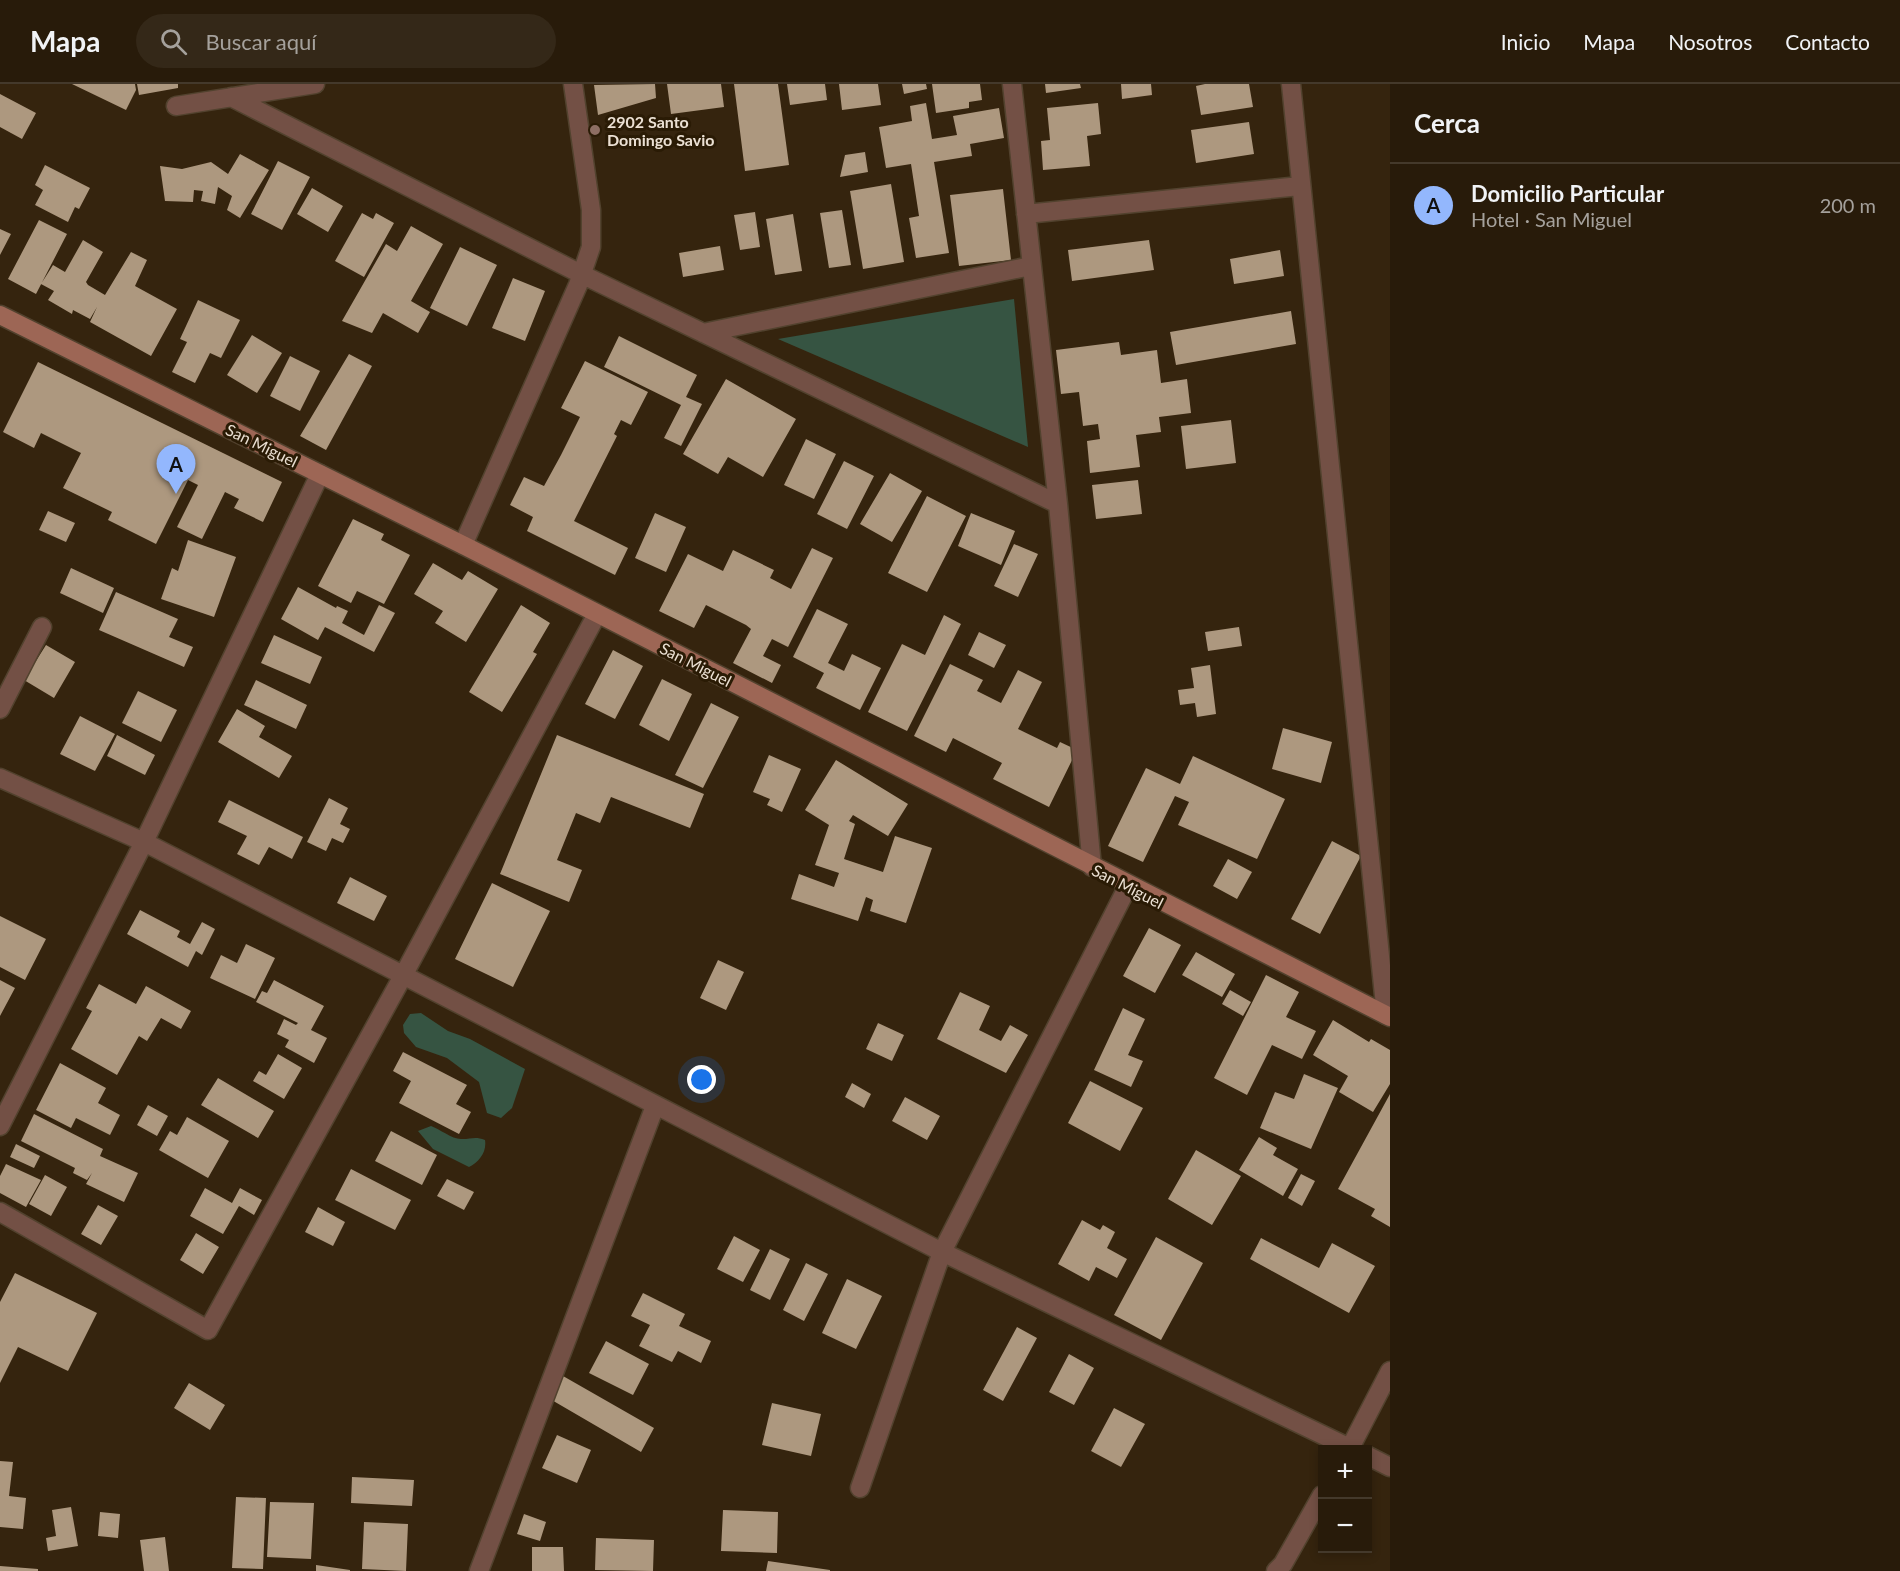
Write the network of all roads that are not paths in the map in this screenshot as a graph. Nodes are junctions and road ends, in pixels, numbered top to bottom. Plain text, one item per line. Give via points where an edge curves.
1 (315, 84) edge
2 (573, 84) edge
3 (1012, 84) edge
4 (1291, 84) edge
5 (231, 98) junction
6 (176, 106) dead end
7 (1300, 186) junction
8 (1026, 214) junction
9 (1031, 266) junction
10 (581, 274) junction
11 (0, 315) edge
12 (703, 333) junction
13 (320, 474) junction
14 (1058, 504) junction
15 (463, 545) junction
16 (597, 614) junction
17 (42, 627) dead end
18 (0, 709) edge
19 (0, 778) edge
20 (144, 842) junction
21 (1092, 867) junction
22 (1128, 886) junction
23 (404, 974) junction
24 (1388, 1016) edge
25 (655, 1106) junction
26 (0, 1126) edge
27 (0, 1212) edge
28 (942, 1252) junction
29 (1390, 1371) edge
30 (1343, 1445) edge
31 (1353, 1445) edge
32 (1372, 1458) edge
33 (1390, 1467) edge
34 (860, 1488) dead end
35 (1321, 1499) edge
36 (479, 1571) edge
37 (1275, 1571) edge

1 - 5 street
2 - 10 street via 591,210 591,247
3 - 8 street
4 - 7 street
5 - 6 street
5 - 10 street
7 - 8 street
7 - 24 street
8 - 9 street
9 - 12 street
9 - 14 street
10 - 12 street
10 - 15 street
11 - 13 street, San Miguel
12 - 14 street
13 - 15 street, San Miguel
13 - 20 street
14 - 21 street
15 - 16 street, San Miguel
16 - 21 street, San Miguel
16 - 23 street
17 - 18 street
19 - 20 street
20 - 23 street
20 - 26 street
21 - 22 street, San Miguel
22 - 24 street, San Miguel
22 - 28 street
23 - 25 street
23 - 27 street via 208,1330
25 - 28 street
25 - 36 street
28 - 30 street
28 - 34 street
29 - 31 street
32 - 33 street
35 - 37 street via 1283,1564

